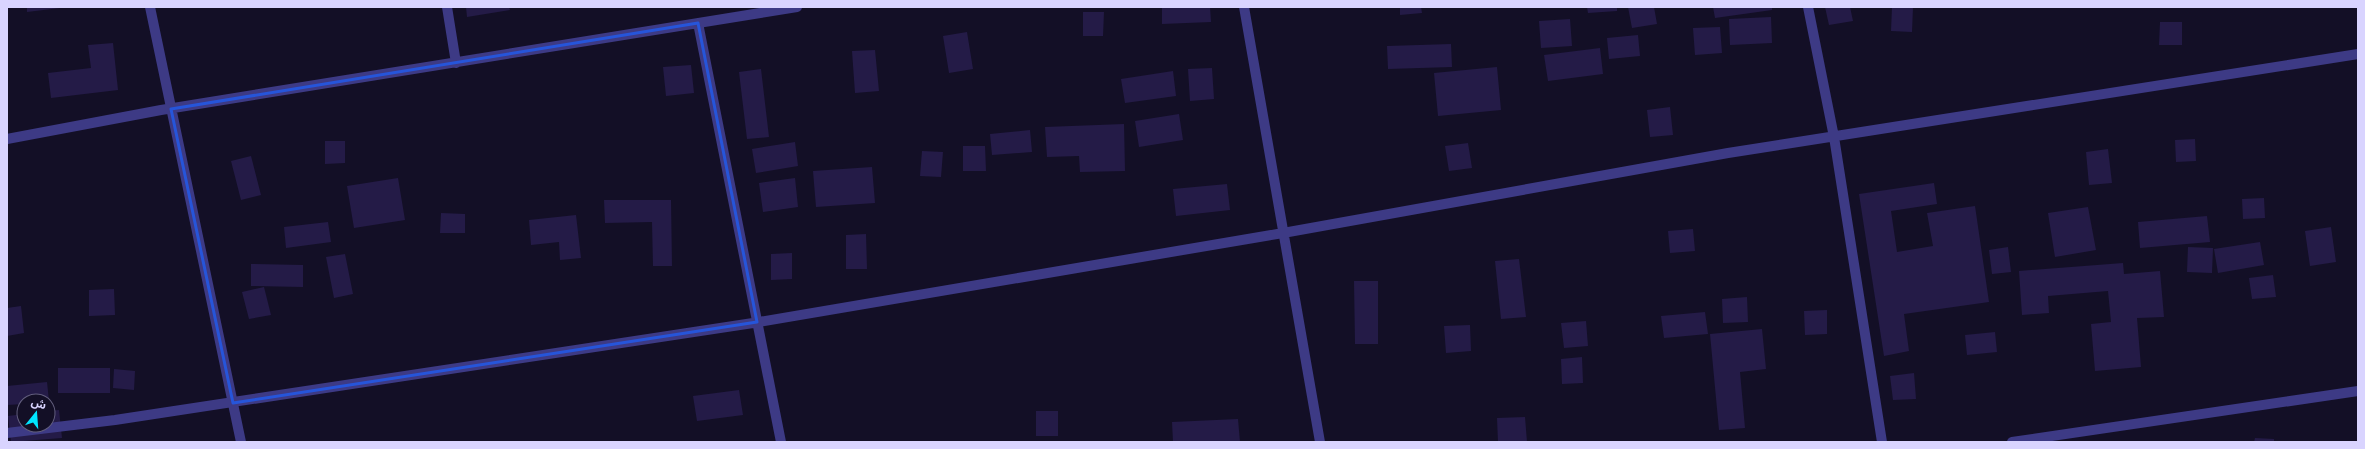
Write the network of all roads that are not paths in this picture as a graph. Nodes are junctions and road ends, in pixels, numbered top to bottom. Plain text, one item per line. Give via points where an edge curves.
1 (150, 7) edge
2 (447, 7) edge
3 (798, 7) edge
4 (1244, 7) edge
5 (1808, 7) edge
6 (698, 23) junction
7 (2358, 54) edge
8 (456, 62) junction
9 (171, 109) junction
10 (1834, 137) junction
11 (7, 139) edge
12 (1283, 233) junction
13 (757, 322) junction
14 (2358, 391) edge
15 (232, 403) junction
16 (7, 433) edge
17 (241, 442) edge
18 (781, 442) edge
19 (1320, 442) edge
20 (1882, 442) edge
21 (2012, 442) edge

1 - 9 street
2 - 8 street
3 - 6 street
4 - 12 street
5 - 10 street
6 - 8 street
6 - 13 street
7 - 10 street
8 - 9 street
9 - 11 street
9 - 15 street
10 - 12 street via 1728,153
10 - 20 street
12 - 13 street
12 - 19 street
13 - 15 street
13 - 18 street
14 - 21 street
15 - 16 street
15 - 17 street

